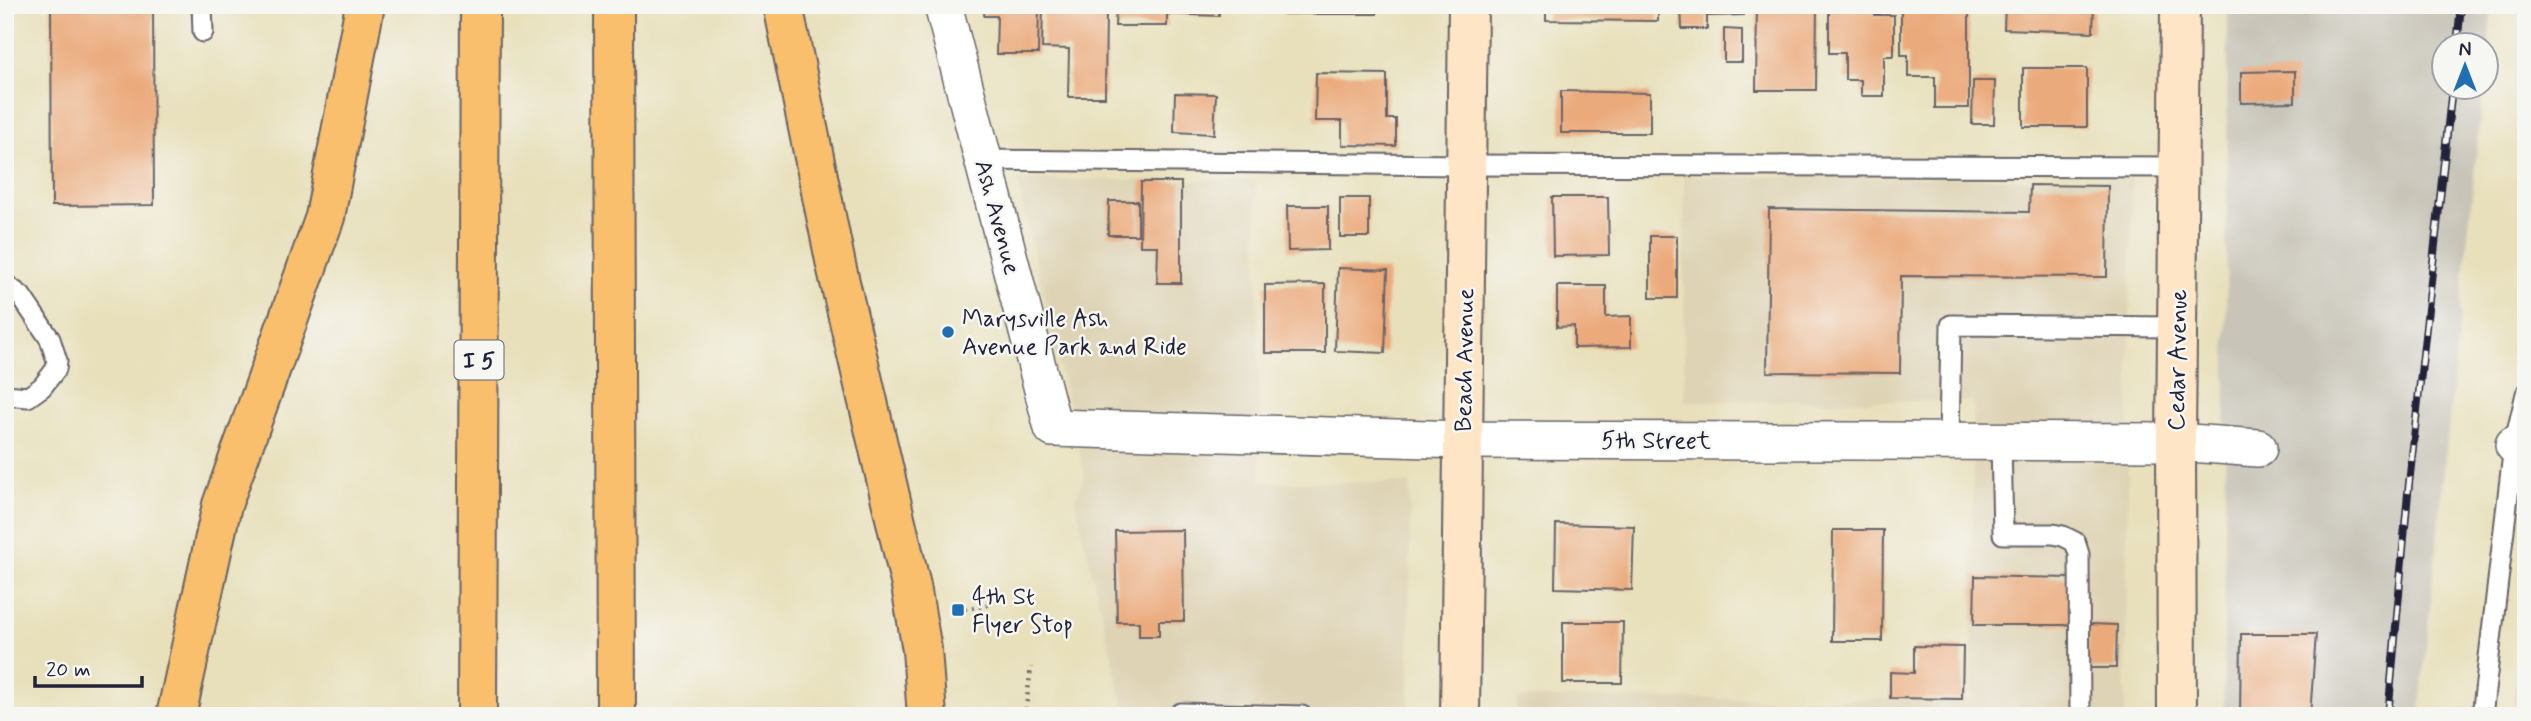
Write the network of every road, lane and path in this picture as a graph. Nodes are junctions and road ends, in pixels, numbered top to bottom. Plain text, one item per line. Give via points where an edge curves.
1 (202, 5) edge
2 (365, 5) edge
3 (480, 5) edge
4 (614, 5) edge
5 (783, 5) edge
6 (943, 5) edge
7 (1468, 5) edge
8 (2180, 5) edge
9 (203, 32) dead end
10 (983, 160) junction
11 (1466, 165) junction
12 (2179, 167) junction
13 (5, 284) edge
14 (2178, 327) junction
15 (2526, 394) edge
16 (5, 395) edge
17 (1053, 428) joint
18 (1463, 440) junction
19 (1949, 441) junction
20 (2001, 441) junction
21 (2176, 442) junction
22 (2520, 445) edge
23 (2258, 448) dead end
24 (990, 605) dead end
25 (958, 610) dead end
26 (1031, 667) dead end
27 (1181, 714) edge
28 (176, 716) edge
29 (477, 716) edge
30 (616, 716) edge
31 (927, 716) edge
32 (1025, 716) edge
33 (1302, 716) edge
34 (1460, 716) edge
35 (2080, 716) edge
36 (2177, 716) edge
37 (2482, 716) edge

1 - 9 lane
2 - 28 highway via 326,218 222,505
3 - 29 highway, I 5
4 - 30 highway
5 - 31 highway via 836,265 911,586
6 - 10 street, Ash Avenue
7 - 11 street, Beach Avenue
8 - 12 street, Cedar Avenue
10 - 11 lane
10 - 17 street, Ash Avenue
11 - 12 lane
11 - 18 street, Beach Avenue
12 - 14 street, Cedar Avenue
13 - 16 lane via 21,296 50,339 57,361 42,387 28,397
14 - 19 lane via 1951,325
14 - 21 street, Cedar Avenue
15 - 22 lane
17 - 18 street, 5th Street
18 - 19 street, 5th Street
18 - 34 street, Beach Avenue
19 - 20 street, 5th Street
20 - 21 street, 5th Street
20 - 35 lane via 2003,534 2063,536 2075,542 2079,554
21 - 23 street, 5th Street
21 - 36 street, Cedar Avenue
22 - 37 lane
24 - 25 path
26 - 32 path
27 - 33 lane

